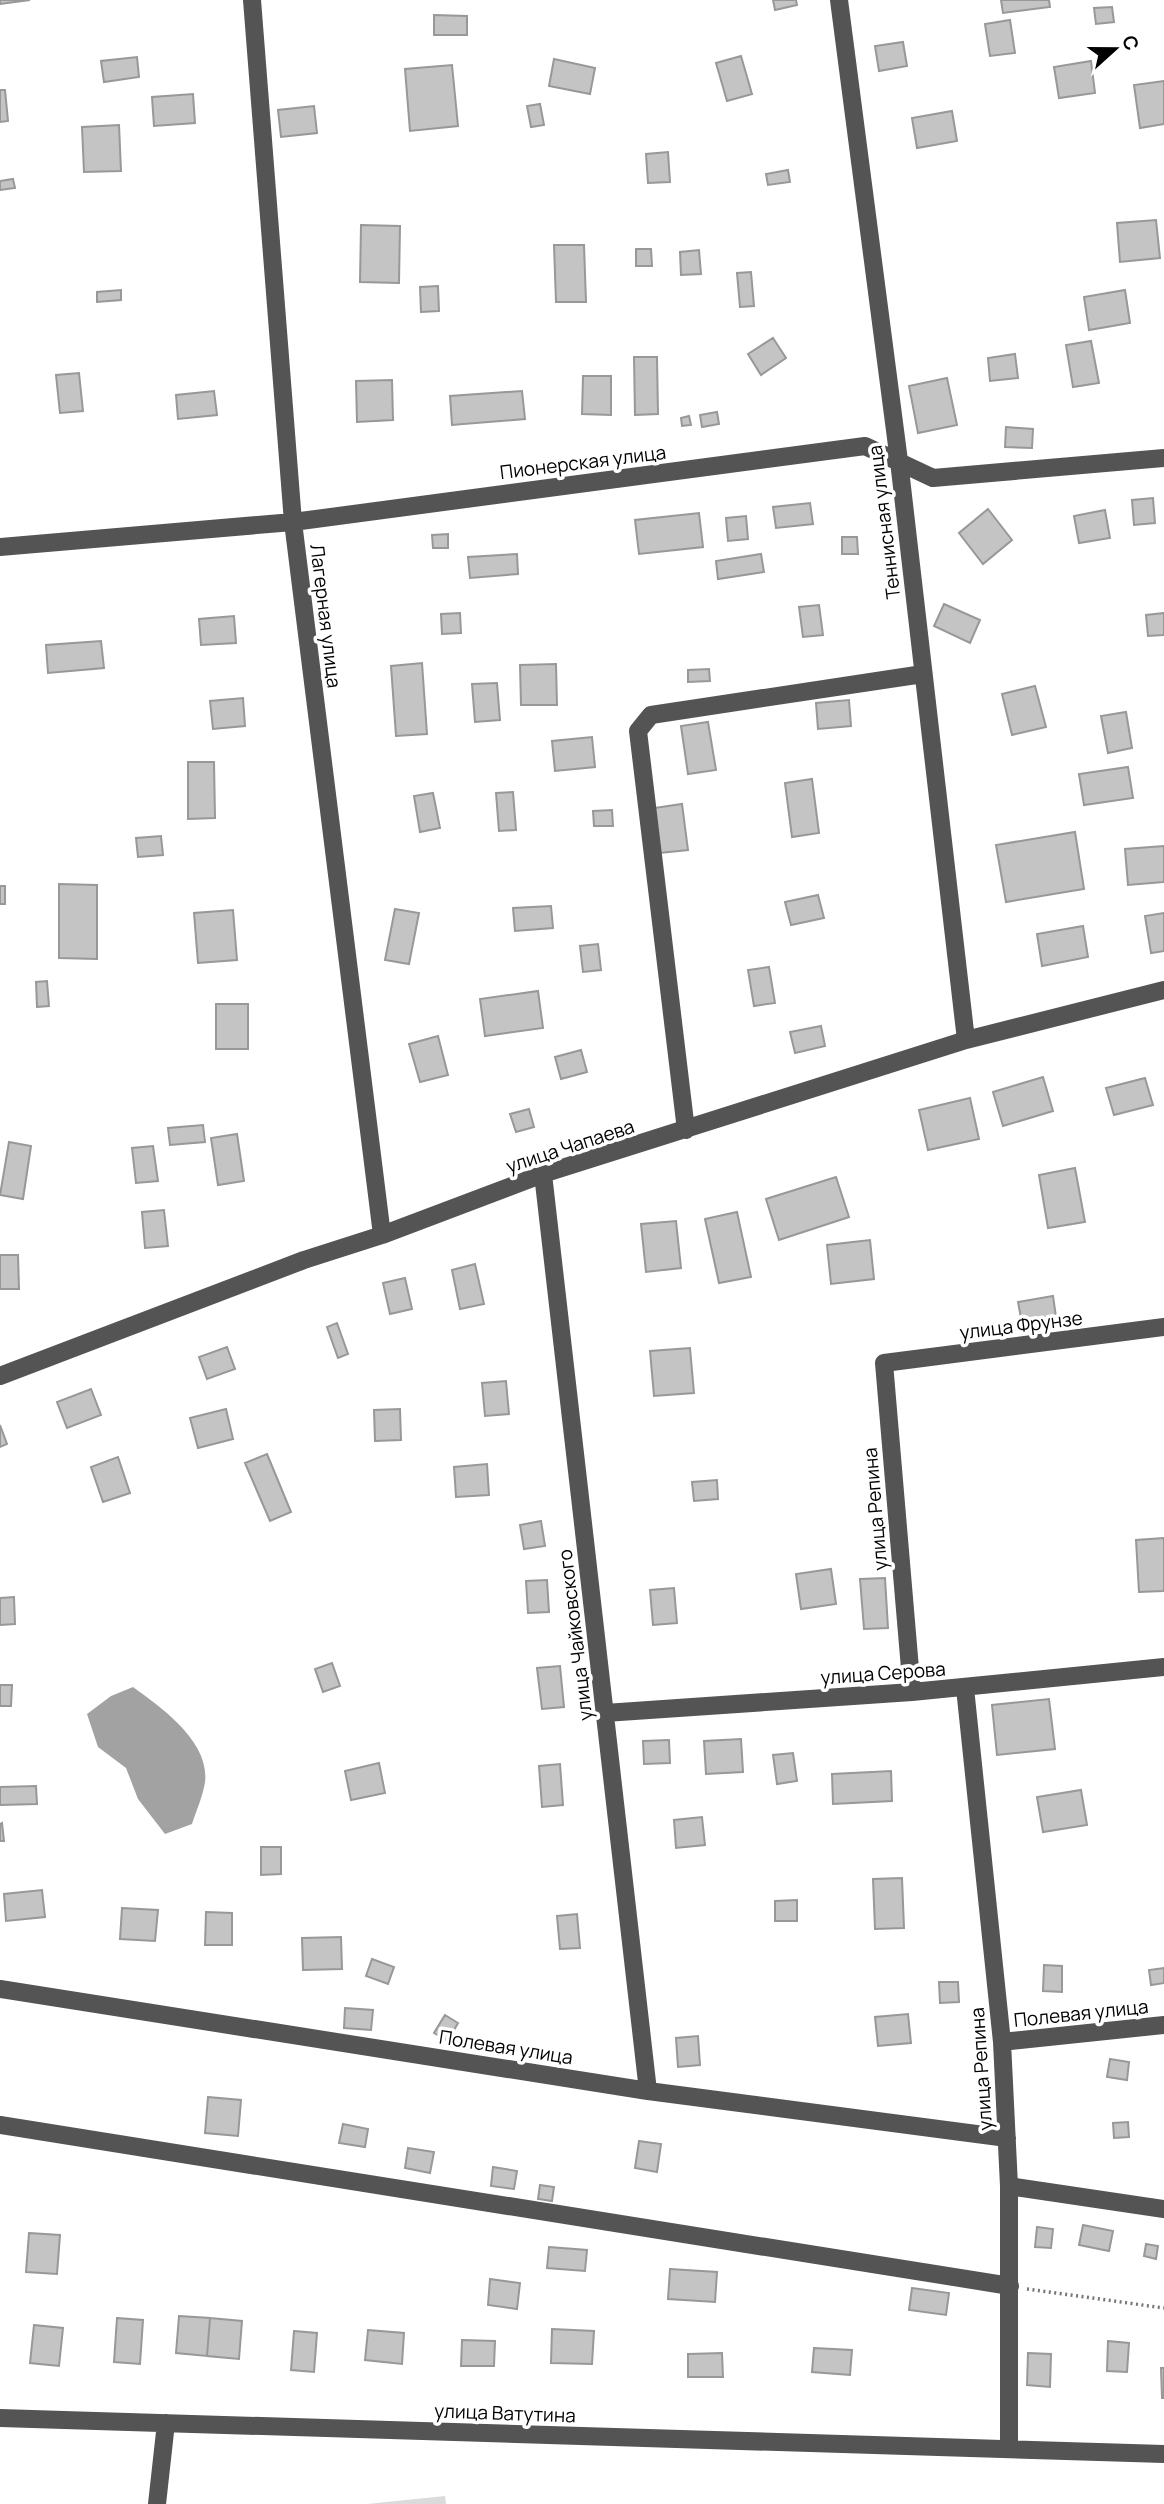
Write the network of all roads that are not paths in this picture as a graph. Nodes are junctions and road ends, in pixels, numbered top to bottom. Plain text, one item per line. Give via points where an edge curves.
1 (252, 0) edge
2 (839, 0) edge
3 (1164, 458) edge
4 (899, 461) junction
5 (293, 522) junction
6 (0, 547) edge
7 (923, 674) junction
8 (1164, 990) edge
9 (966, 1040) junction
10 (686, 1130) junction
11 (543, 1174) junction
12 (382, 1235) junction
13 (1164, 1327) edge
14 (884, 1363) joint
15 (0, 1376) edge
16 (1164, 1667) edge
17 (965, 1688) junction
18 (912, 1692) junction
19 (605, 1713) junction
20 (0, 1989) edge
21 (1164, 2025) edge
22 (1000, 2028) junction
23 (648, 2091) junction
24 (0, 2125) edge
25 (1007, 2138) junction
26 (1009, 2186) junction
27 (1164, 2208) edge
28 (1010, 2286) junction
29 (0, 2418) edge
30 (166, 2423) junction
31 (1009, 2448) junction
32 (1164, 2454) edge
33 (156, 2504) edge

1 - 5 street, Лагерная улица
2 - 4 street, Теннисная улица
3 - 4 street, Пионерская улица via 933,478
4 - 5 street, Пионерская улица via 865,446
4 - 7 street, Теннисная улица
5 - 6 street, Пионерская улица
5 - 12 street, Лагерная улица
7 - 9 street, Теннисная улица
7 - 10 street via 651,715 638,731
8 - 9 street, улица Чапаева
9 - 10 street, улица Чапаева
10 - 11 street, улица Чапаева
11 - 12 street, улица Чапаева
11 - 19 street, улица Чайковского
12 - 15 street, улица Чапаева via 304,1260
13 - 14 street, улица Фрунзе
14 - 18 street, улица Репина
16 - 17 street, улица Серова
17 - 18 street, улица Серова
17 - 22 street, улица Репина
18 - 19 street, улица Серова
19 - 23 street, улица Чайковского
20 - 23 street, Полевая улица
21 - 22 street, Полевая улица
22 - 25 street, улица Репина
23 - 25 street, Полевая улица
24 - 28 street
25 - 26 street, улица Репина
26 - 27 street
26 - 28 street, улица Репина
28 - 31 street, улица Репина
29 - 30 street, улица Ватутина
30 - 31 street, улица Ватутина
30 - 33 street
31 - 32 street, улица Ватутина

